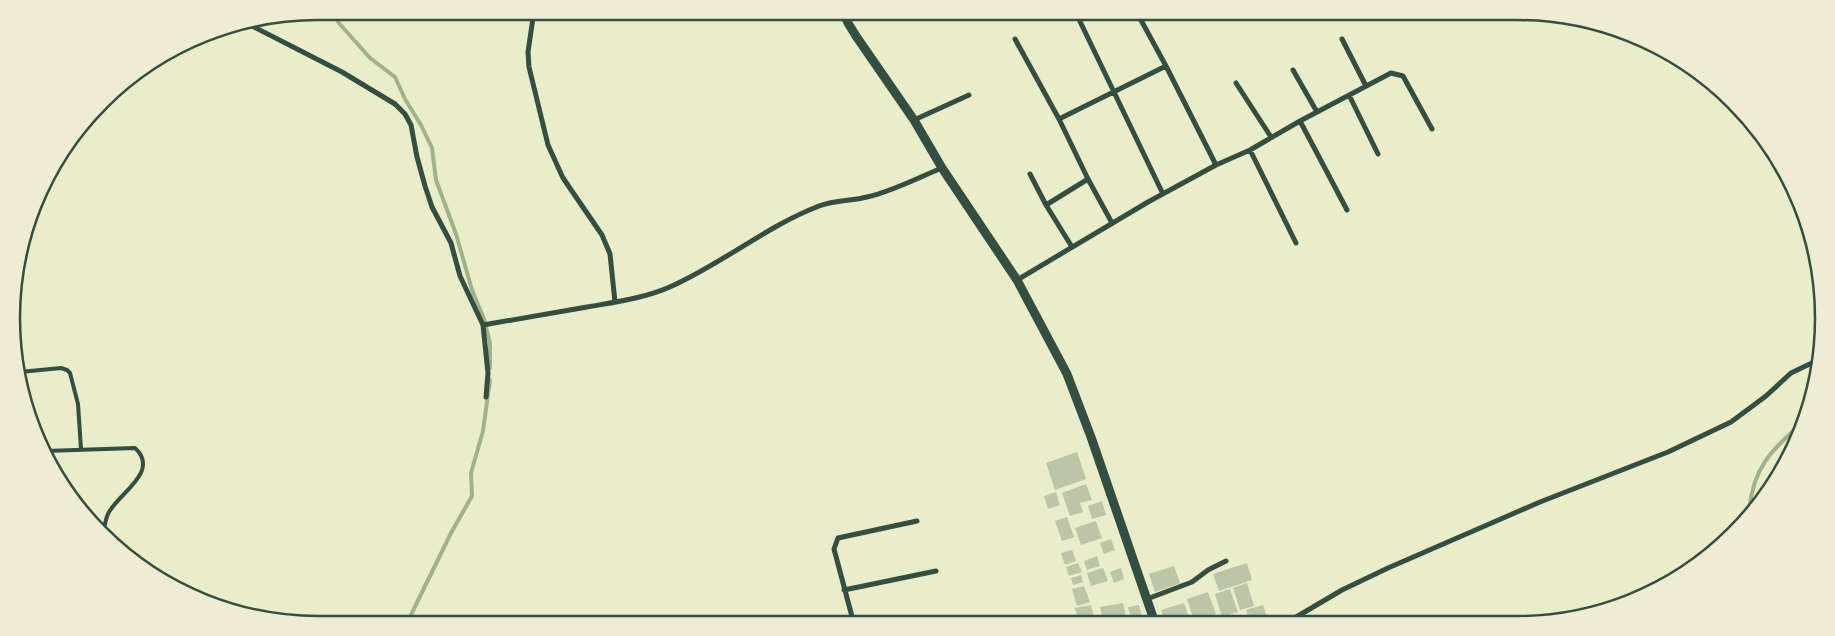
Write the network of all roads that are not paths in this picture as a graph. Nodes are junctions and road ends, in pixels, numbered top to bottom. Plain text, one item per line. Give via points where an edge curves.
1 (533, 20) edge
2 (847, 20) edge
3 (1079, 20) edge
4 (1141, 20) edge
5 (254, 27) edge
6 (1016, 39) dead end
7 (1342, 39) dead end
8 (1166, 66) junction
9 (1292, 70) dead end
10 (1236, 83) dead end
11 (1366, 86) junction
12 (1114, 91) junction
13 (969, 95) dead end
14 (1349, 95) junction
15 (1317, 112) junction
16 (1059, 119) junction
17 (914, 120) junction
18 (1300, 121) junction
19 (1432, 129) dead end
20 (1271, 138) junction
21 (1250, 150) junction
22 (1378, 154) dead end
23 (1216, 165) junction
24 (942, 168) junction
25 (1030, 174) dead end
26 (1088, 179) junction
27 (1163, 194) junction
28 (1046, 206) junction
29 (1347, 210) dead end
30 (1112, 224) junction
31 (1296, 243) dead end
32 (1072, 247) junction
33 (1017, 280) junction
34 (614, 302) junction
35 (483, 324) junction
36 (1811, 363) edge
37 (25, 371) edge
38 (486, 398) dead end
39 (81, 449) junction
40 (51, 451) edge
41 (917, 522) dead end
42 (105, 526) edge
43 (1226, 561) dead end
44 (936, 571) dead end
45 (844, 590) junction
46 (1147, 599) junction
47 (852, 616) edge
48 (1153, 616) edge
49 (1298, 616) edge

1 - 34 street via 529,67 548,145 563,178 602,235 610,254
2 - 17 street
3 - 12 street
4 - 8 street
5 - 35 street via 342,72 395,104 405,114 411,126 427,193
6 - 16 street
7 - 11 street
8 - 12 street
8 - 23 street
9 - 15 street
10 - 20 street
11 - 14 street
11 - 19 street via 1391,73 1403,76
12 - 16 street
12 - 27 street
13 - 17 street
14 - 15 street
14 - 22 street
15 - 18 street
16 - 26 street
17 - 24 street
18 - 20 street
18 - 29 street
20 - 21 street
21 - 23 street
21 - 31 street
23 - 27 street
24 - 33 street
24 - 34 street via 880,194 820,206 777,226 672,286
25 - 28 street
26 - 28 street
26 - 30 street
27 - 30 street
28 - 32 street
30 - 32 street
32 - 33 street
33 - 46 street via 1067,374
34 - 35 street
35 - 38 street via 488,372
36 - 49 street via 1791,373 1731,422 1668,452 1540,502 1388,568
37 - 39 lane via 68,370 78,404
39 - 40 lane
39 - 42 lane via 135,448 142,459 141,474 108,513
41 - 45 street via 838,538 834,549
43 - 46 street via 1192,582
44 - 45 street
45 - 47 street
46 - 48 street

